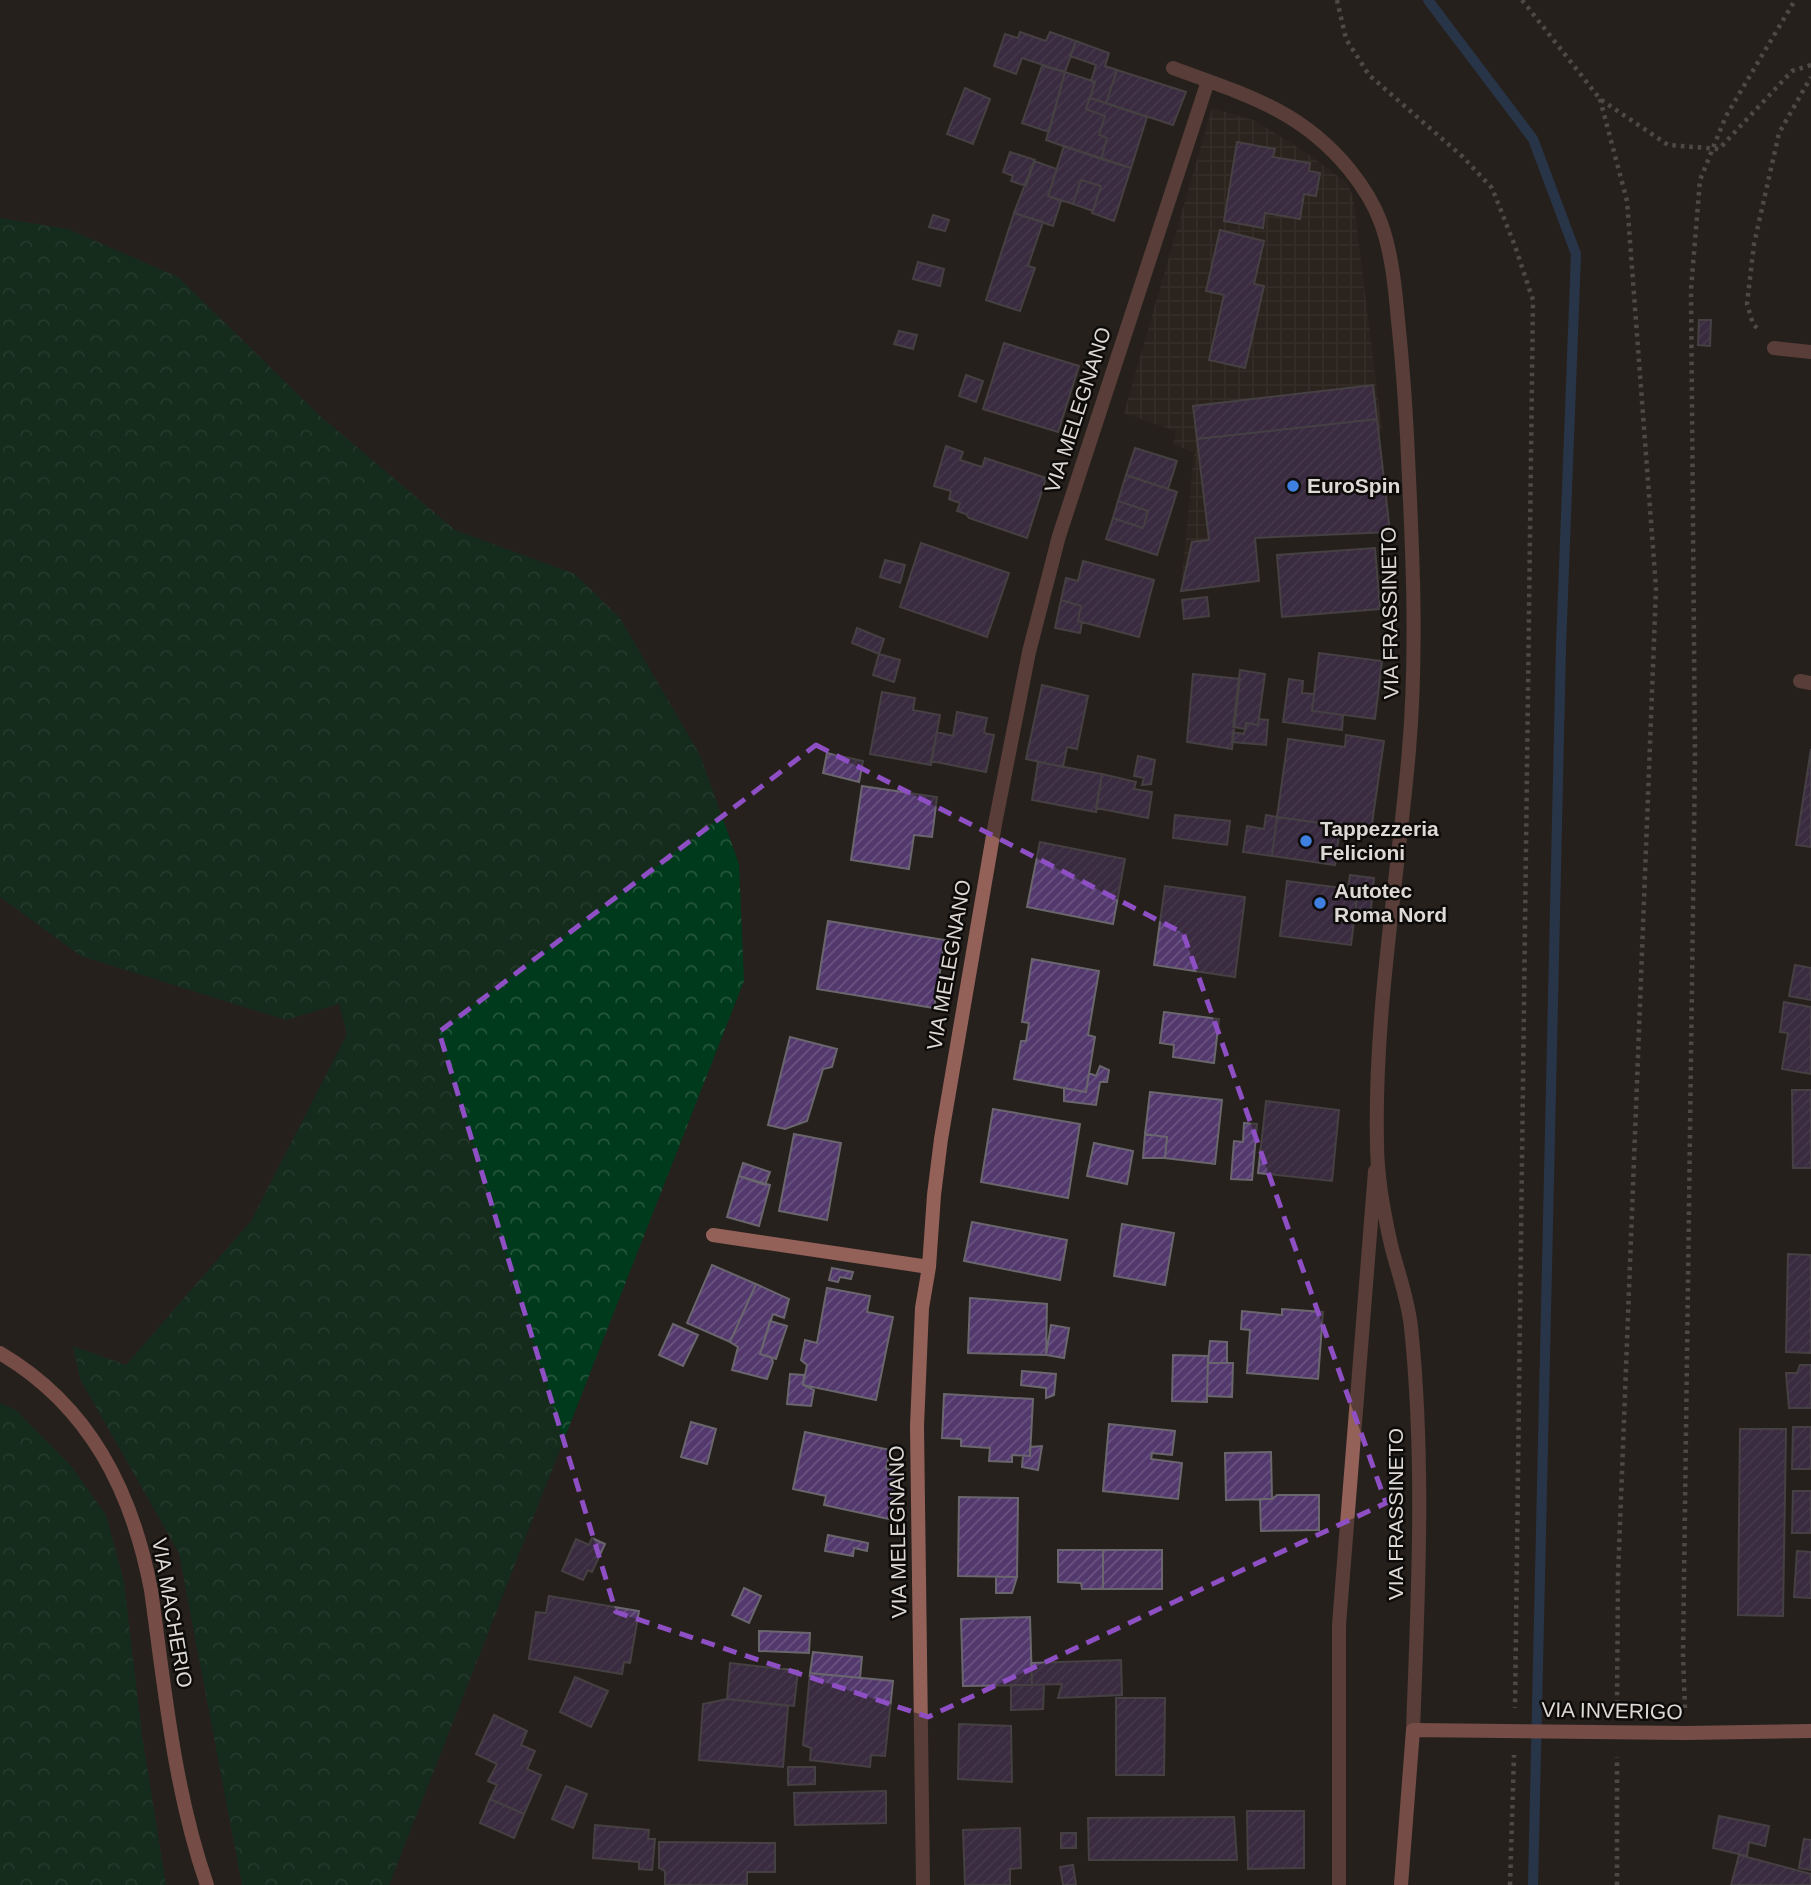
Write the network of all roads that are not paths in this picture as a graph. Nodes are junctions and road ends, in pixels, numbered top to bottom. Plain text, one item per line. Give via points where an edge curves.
1 (1173, 68) dead end
2 (1208, 81) junction
3 (1774, 348) road end
4 (1811, 352) edge
5 (1377, 1145) junction
6 (713, 1235) dead end
7 (929, 1266) junction
8 (0, 1353) edge
9 (1413, 1730) junction
10 (1811, 1731) edge
11 (207, 1885) edge
12 (923, 1885) edge
13 (1339, 1885) edge
14 (1401, 1885) edge

1 - 2 street, VIA FRASSINETO
2 - 5 street, VIA FRASSINETO via 1286,113 1328,146 1374,208 1394,282 1405,407 1413,685 1380,1038
2 - 7 street, VIA MELEGNANO via 1059,536 1029,652 951,1077
3 - 4 street
5 - 9 street, VIA FRASSINETO via 1387,1227 1407,1303 1419,1449
5 - 13 street, VIA FRASSINETO via 1339,1625
6 - 7 street
7 - 12 street, VIA MELEGNANO via 922,1308 917,1426
8 - 11 street, VIA MACHERIO via 78,1417 102,1451 128,1507 151,1590 187,1823
9 - 10 street, VIA INVERIGO
9 - 14 street, VIA FRASSINETO

